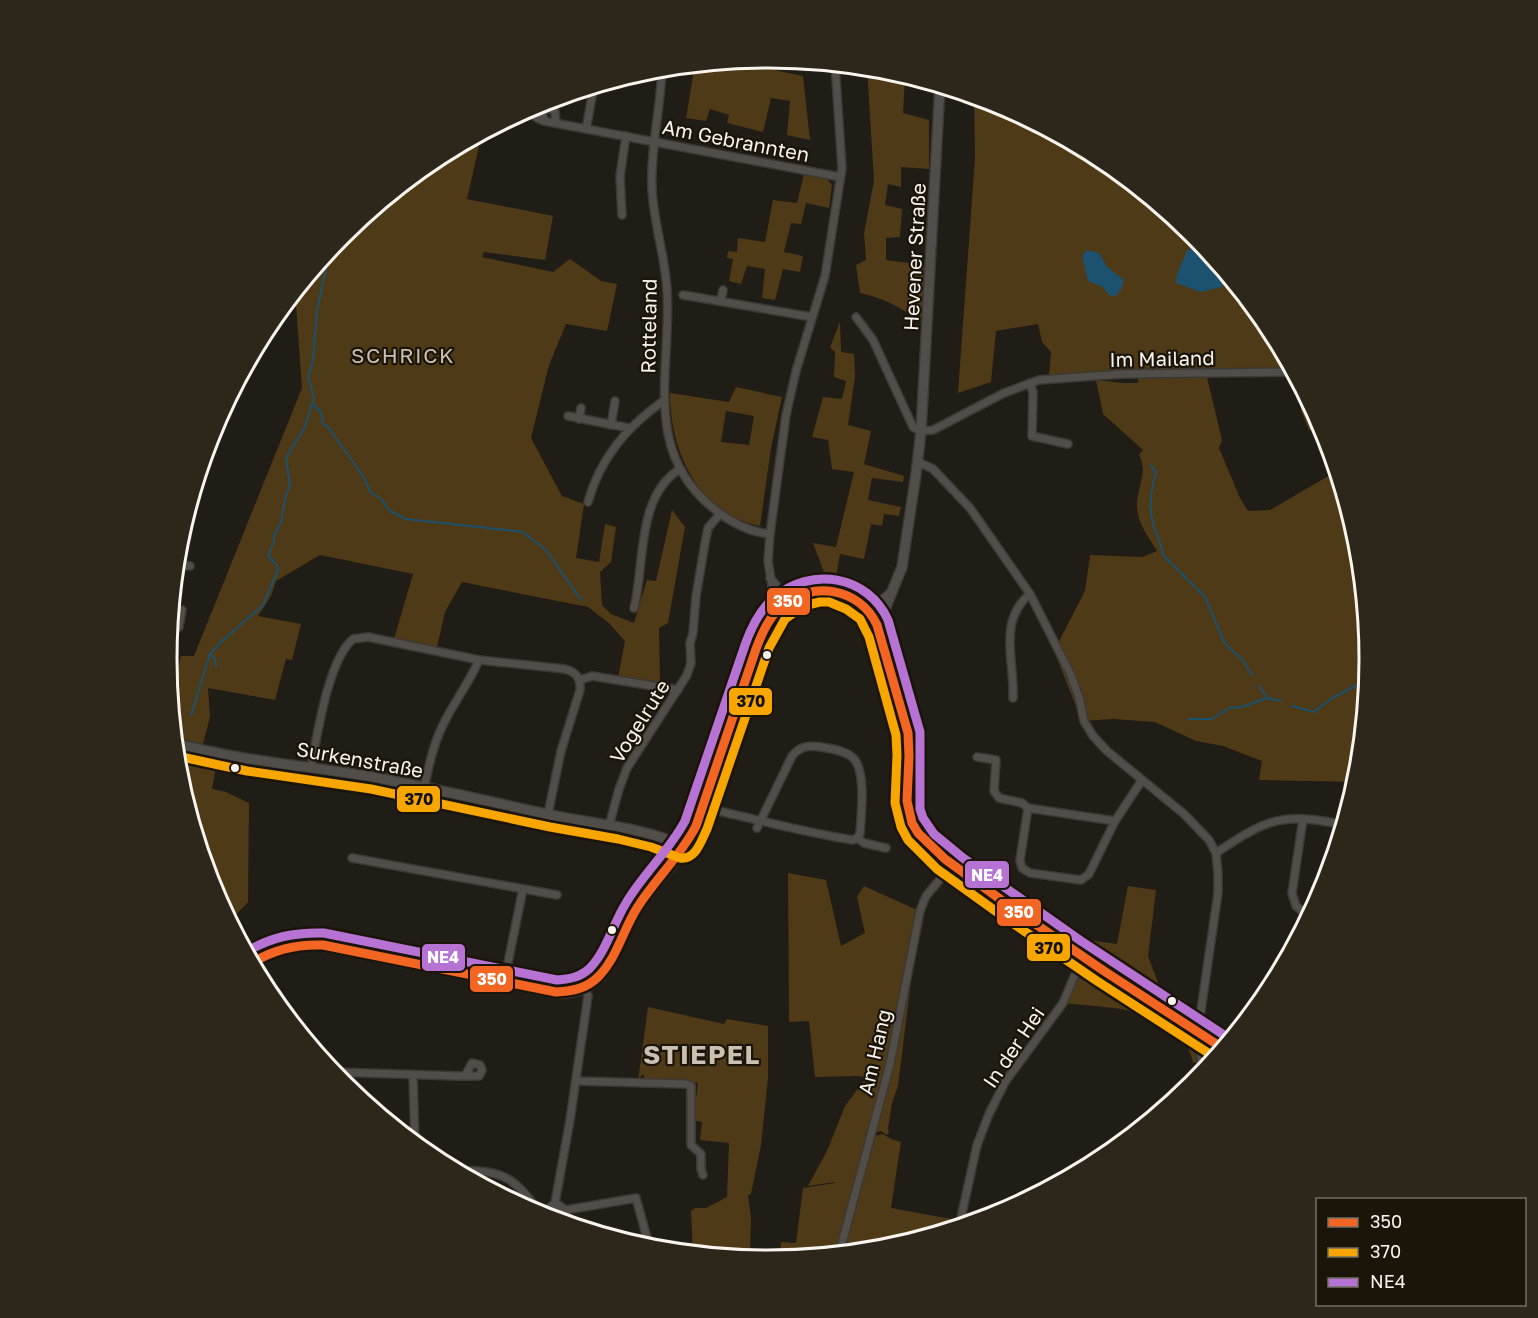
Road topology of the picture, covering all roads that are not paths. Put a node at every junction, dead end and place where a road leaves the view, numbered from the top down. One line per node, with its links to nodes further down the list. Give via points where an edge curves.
1 (836, 72): 13 (street)
2 (661, 78): 12 (street, Rotteland)
3 (940, 93): 29 (street, Hevener Straße)
4 (592, 95): 10 (street)
5 (552, 110): 9 (street, Am Gebrannten)
6 (542, 113): 8 (street, Am Gebrannten)
7 (535, 116): 8 (street, Am Gebrannten)
8 (544, 121): 9 (street, Am Gebrannten)
9 (556, 123): 10 (street, Am Gebrannten)
10 (586, 129): 11 (street, Am Gebrannten)
11 (626, 136): 12 (street, Am Gebrannten); 14 (street, via 620,176)
12 (654, 142): 13 (street, Am Gebrannten); 23 (street, Rotteland, via 652,190 667,292)
13 (840, 177): 18 (street, via 825,276)
14 (621, 215)
15 (723, 290): 17 (street)
16 (683, 295): 17 (street)
17 (722, 301): 18 (street)
18 (812, 317): 35 (street, via 786,415)
19 (856, 317): 29 (street, Hevener Straße, via 873,340 913,427)
20 (1286, 372): 21 (street, Im Mailand, via 1122,374)
21 (1030, 383): 29 (street, Im Mailand, via 933,430); 30 (street, via 1032,436)
22 (615, 400): 27 (street)
23 (663, 401): 28 (street); 32 (street, Rotteland, via 669,439)
24 (581, 408): 26 (street)
25 (568, 416): 26 (street)
26 (579, 419): 27 (street)
27 (610, 425): 28 (street)
28 (629, 428): 33 (street, via 608,456)
29 (921, 431): 31 (street, Hevener Straße)
30 (1068, 444)
31 (918, 462): 38 (street, via 933,469 970,508); 42 (street, Hevener Straße, via 902,567 885,609)
32 (680, 469): 34 (street, Rotteland, via 697,494); 40 (street, via 666,481 653,504)
33 (588, 502)
34 (720, 514): 35 (street, Rotteland, via 749,530); 46 (street, Vogelrute, via 708,528 690,643 691,663)
35 (770, 534): 39 (street, via 770,578)
36 (186, 565): 37 (street)
37 (190, 566)
38 (1030, 594): 47 (street, via 1016,608 1010,628); 51 (street, via 1074,682 1089,730)
39 (786, 605): 42 (main road, via 818,594); 53 (main road, via 747,678)
40 (634, 608)
41 (182, 610): 43 (street)
42 (870, 617): 67 (main road, via 910,744 908,813 918,834)
43 (179, 627)
44 (479, 660): 45 (street, via 565,669); 50 (street, via 368,638 353,639 341,653 330,685); 52 (street, via 432,751)
45 (580, 680): 46 (street, via 592,676); 55 (street)
46 (678, 690): 60 (street, Vogelrute, via 627,768)
47 (1013, 698)
48 (184, 745): 50 (street, Surkenstraße)
49 (977, 758): 54 (street, via 997,762 996,796)
50 (311, 768): 52 (street, Surkenstraße)
51 (1142, 780): 58 (street); 65 (street, via 1200,830)
52 (424, 788): 55 (street, Surkenstraße)
53 (701, 807): 57 (street); 63 (main road, via 696,825)
54 (1028, 808): 58 (street); 58 (street, via 1020,860 1022,868 1030,873 1085,878)
55 (548, 814): 60 (street, Surkenstraße)
56 (1303, 819): 59 (street); 65 (street, via 1263,824); 70 (street, via 1292,893 1296,906)
57 (760, 820): 61 (street); 62 (street, via 796,830); 62 (street, via 796,750 809,745 822,747 851,756 861,771 861,834)
58 (1115, 821)
59 (1336, 824)
60 (609, 826): 63 (street, Surkenstraße)
61 (757, 828)
62 (857, 838): 64 (street)
63 (682, 845): 74 (main road, via 629,915 606,968 593,982)
64 (886, 848)
65 (1216, 853): 75 (street, via 1218,893)
66 (352, 858): 68 (street, via 377,859)
67 (953, 864): 71 (main road); 90 (street, Am Hang, via 926,896 920,911 890,1064)
68 (522, 889): 69 (street); 73 (street)
69 (557, 895)
70 (1304, 912)
71 (1082, 958): 75 (main road); 88 (street, In der Hei, via 1063,1003 1005,1082 989,1114 976,1144)
72 (259, 959): 73 (main road, via 290,946 323,945)
73 (504, 982): 74 (main road, via 567,992)
74 (583, 985): 81 (street, via 588,996)
75 (1198, 1032): 76 (main road); 77 (street)
76 (1217, 1045)
77 (1201, 1063)
78 (348, 1074): 79 (street)
79 (413, 1075): 80 (street); 82 (street)
80 (465, 1076)
81 (576, 1081): 84 (street, via 692,1086 691,1145 702,1154); 86 (street)
82 (415, 1132)
83 (474, 1172): 85 (street, via 507,1178)
84 (703, 1175)
85 (528, 1199)
86 (555, 1203): 87 (street); 89 (street, via 566,1210 636,1198)
87 (550, 1208)
88 (961, 1218)
89 (647, 1237)
90 (841, 1245)

